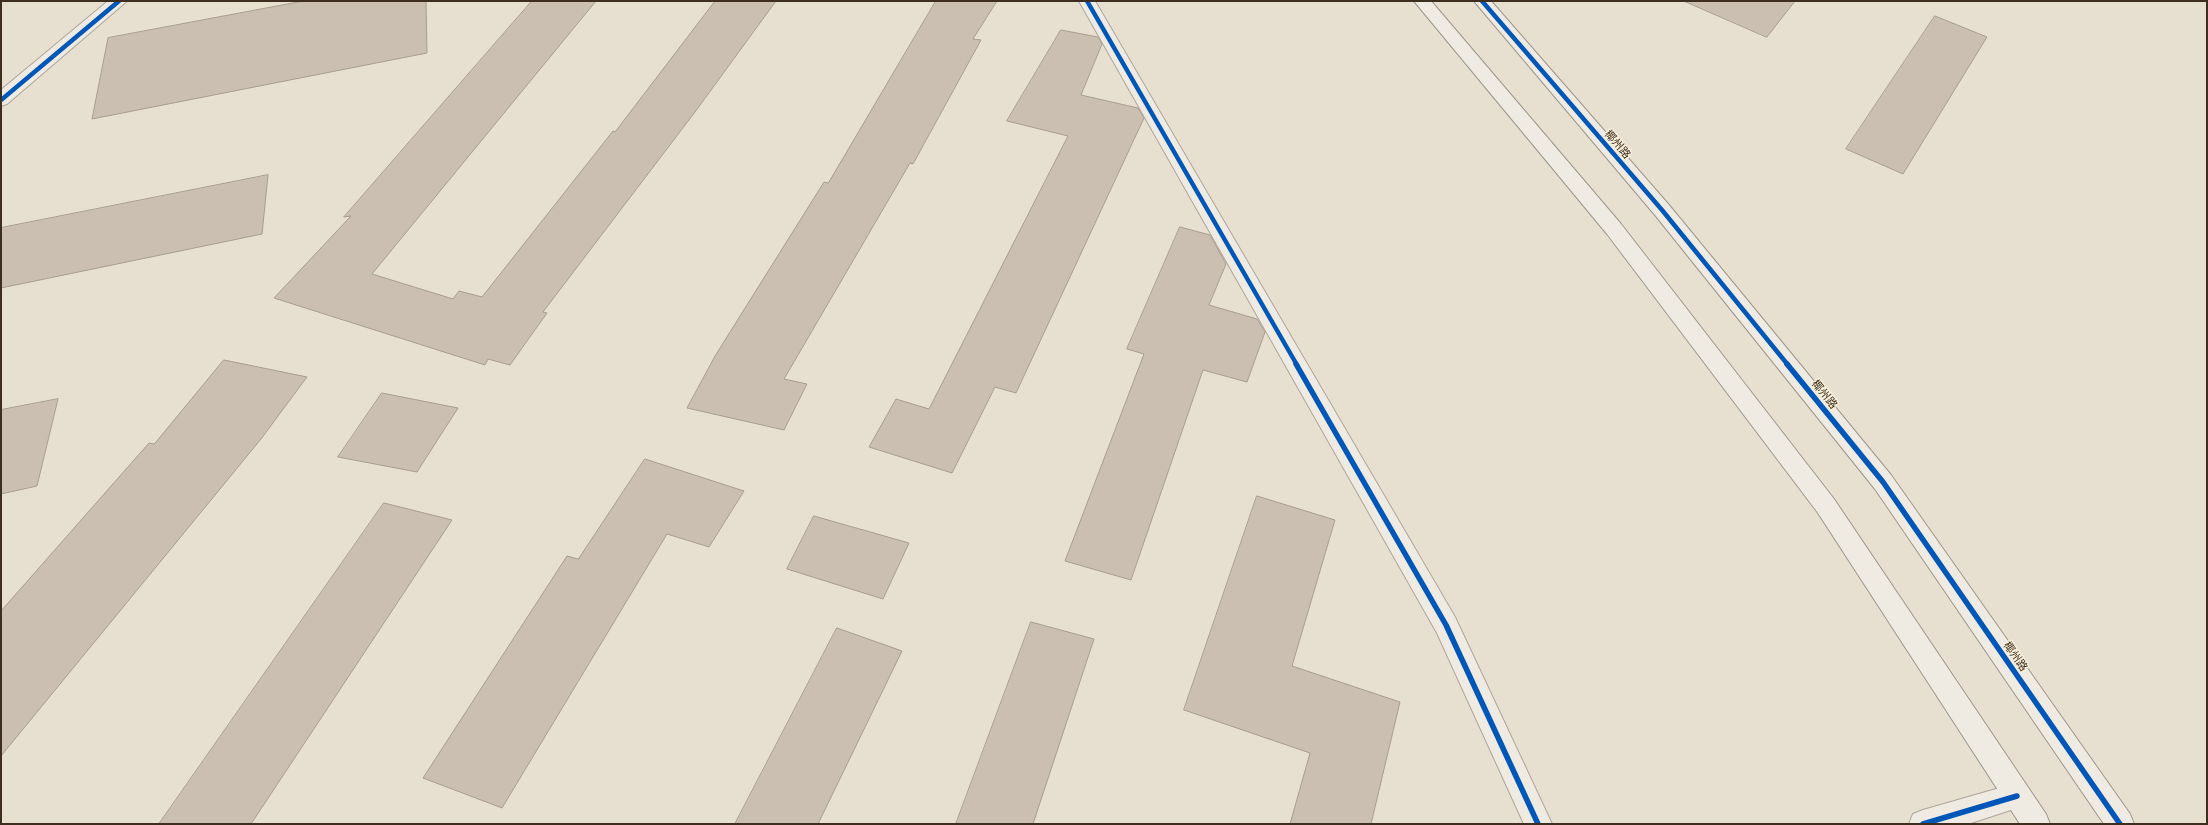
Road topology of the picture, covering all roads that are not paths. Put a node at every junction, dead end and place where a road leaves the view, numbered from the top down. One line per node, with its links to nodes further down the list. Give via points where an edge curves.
1 (119, 1): 5 (main road)
2 (1087, 1): 7 (main road, via 1446,625)
3 (1422, 1): 6 (main road, via 1614,229 1826,506)
4 (1482, 1): 10 (main road, 椰州路, via 1662,210 1883,482)
5 (1, 100)
6 (2017, 796): 8 (main road); 9 (main road)
7 (1538, 824)
8 (1923, 824)
9 (2036, 824)
10 (2120, 824)

